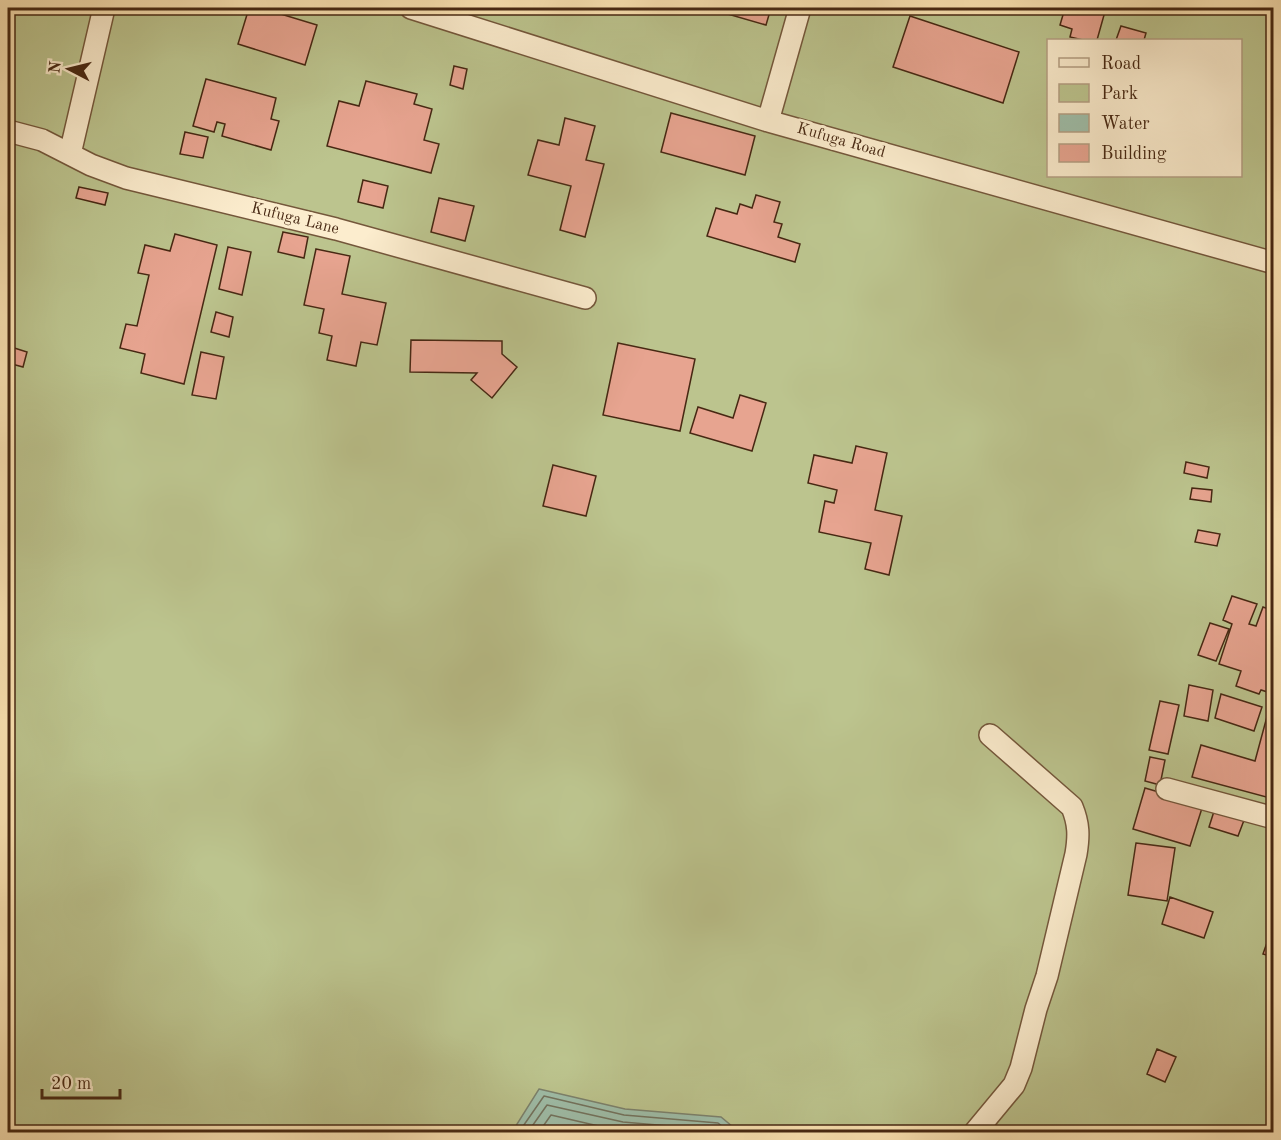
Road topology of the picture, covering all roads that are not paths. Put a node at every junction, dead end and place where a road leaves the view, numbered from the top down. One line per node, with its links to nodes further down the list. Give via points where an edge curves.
1 (104, 8): 6 (street)
2 (411, 8): 4 (street, Kufuga Road)
3 (800, 8): 4 (street)
4 (768, 121): 7 (street, Kufuga Road)
5 (8, 131): 6 (street, Kufuga Lane, via 42,140)
6 (70, 154): 8 (street, Kufuga Lane, via 126,178 336,229)
7 (1274, 263)
8 (585, 298)
9 (990, 735): 12 (street, via 1072,807 1079,835 1047,976 1021,1068 1014,1085)
10 (1167, 789): 11 (street)
11 (1274, 818)
12 (975, 1132)

